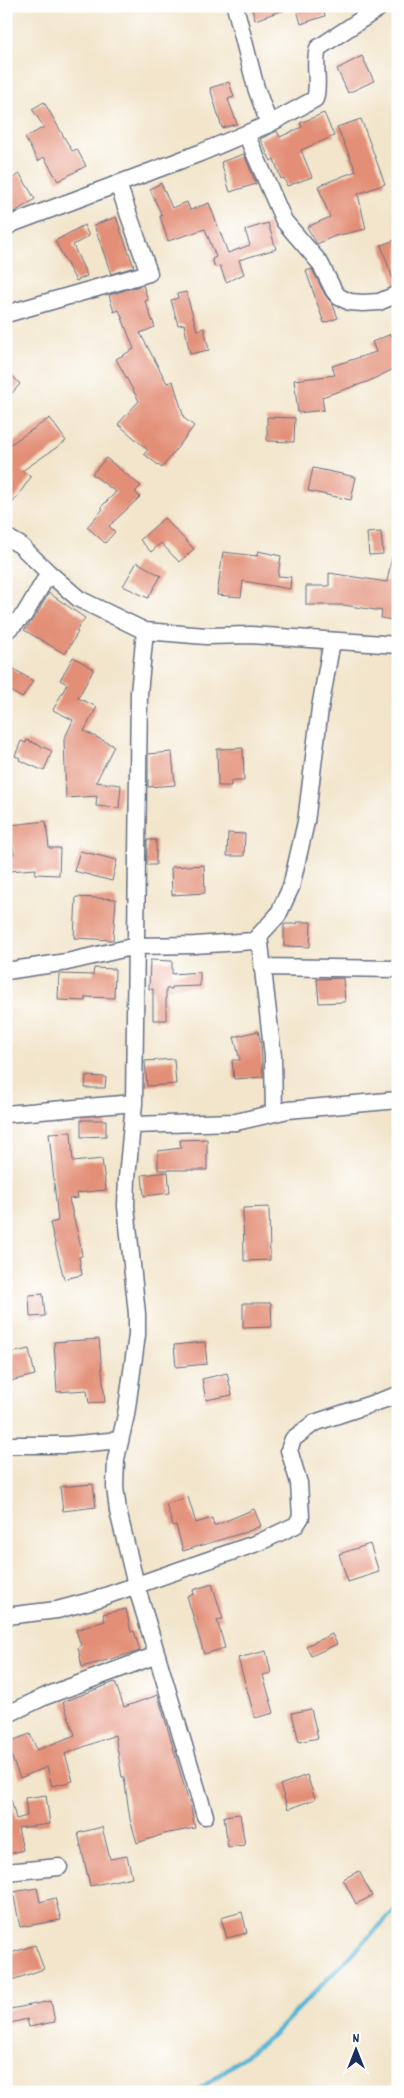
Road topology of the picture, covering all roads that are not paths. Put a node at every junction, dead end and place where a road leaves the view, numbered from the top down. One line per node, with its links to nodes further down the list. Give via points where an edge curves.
1 (234, 6): 3 (street)
2 (382, 6): 3 (street, via 318,48 315,99)
3 (269, 124): 4 (street)
4 (246, 134): 5 (street); 7 (street, via 284,221 320,263 334,291 350,302 363,303 379,302)
5 (118, 184): 6 (street); 8 (street, via 149,273)
6 (6, 228)
7 (398, 294)
8 (6, 314)
9 (6, 537): 10 (street, via 20,545)
10 (49, 573): 11 (street, via 24,615); 12 (street, via 79,599)
11 (6, 631)
12 (145, 631): 13 (street); 16 (street, via 139,693)
13 (332, 641): 14 (street); 15 (street, via 306,822 291,887 278,915)
14 (398, 645)
15 (259, 935): 16 (street, via 254,940); 17 (street)
16 (136, 946): 19 (street, via 67,962); 21 (street)
17 (262, 967): 18 (street); 22 (street, via 272,1056)
18 (398, 969)
19 (6, 971)
20 (398, 1100): 22 (street)
21 (134, 1103): 23 (street); 24 (street)
22 (274, 1113): 24 (street, via 236,1122)
23 (6, 1114)
24 (132, 1126): 26 (street, via 126,1206 137,1335)
25 (398, 1395): 28 (street, via 314,1423 293,1439 289,1450 299,1483 301,1516 296,1525 260,1542)
26 (120, 1440): 27 (street); 28 (street, via 116,1459 116,1495)
27 (6, 1446)
28 (136, 1585): 29 (street, via 57,1610); 30 (street)
29 (6, 1616)
30 (157, 1655): 31 (street, via 46,1696); 32 (street)
31 (6, 1715)
32 (205, 1816)
33 (59, 1867): 34 (street)
34 (6, 1872)

